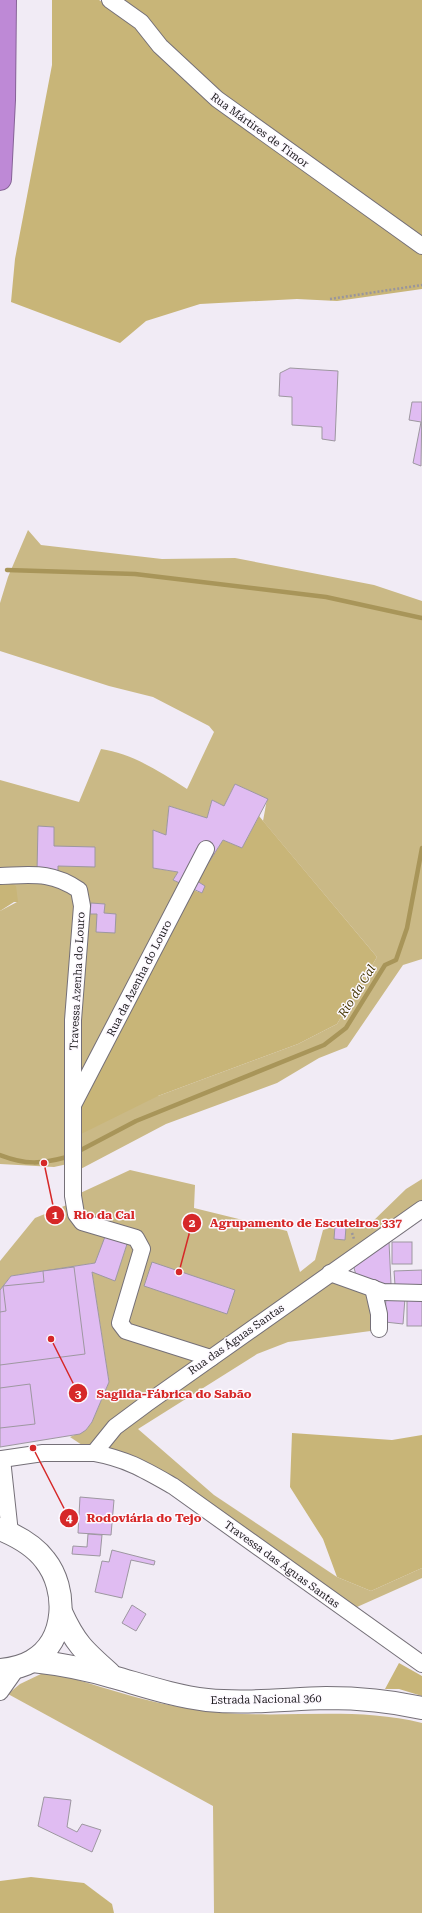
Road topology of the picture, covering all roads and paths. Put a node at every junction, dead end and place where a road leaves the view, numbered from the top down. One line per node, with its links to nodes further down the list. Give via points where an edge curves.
1 (5, 0): 3 (highway)
2 (110, 0): 4 (street, Rua Mártires de Timor, via 141,22 160,46 217,99)
3 (0, 179)
4 (422, 246)
5 (422, 285): 6 (path)
6 (330, 298)
7 (206, 849): 9 (street, Rua da Azenha do Louro)
8 (0, 876): 9 (street, Travessa Azenha do Louro, via 44,874 66,881 78,890 82,906 73,1020)
9 (72, 1106): 15 (street, Travessa Azenha do Louro, via 73,1196 76,1214 82,1222 136,1238 142,1249 120,1323 126,1331)
10 (422, 1208): 11 (street, Rua das Águas Santas)
11 (330, 1273): 12 (street); 15 (street, Rua das Águas Santas)
12 (373, 1288): 13 (street, via 383,1292); 14 (street, via 379,1314)
13 (422, 1293)
14 (379, 1329)
15 (211, 1358): 16 (street, Rua das Águas Santas, via 115,1427)
16 (94, 1453): 17 (street, via 43,1453); 20 (street, Travessa das Águas Santas, via 116,1457 138,1466 173,1486)
17 (1, 1461): 18 (street)
18 (5, 1531): 19 (main road, via 36,1550 45,1560 54,1574 58,1587)
19 (61, 1612): 21 (main road, via 54,1638 46,1649); 22 (main road, Estrada Nacional 360, via 82,1649)
20 (422, 1664)
21 (17, 1666): 22 (main road, Estrada Nacional 360, via 70,1666); 23 (street)
22 (113, 1677): 24 (main road, Estrada Nacional 360, via 165,1693 208,1700 346,1698)
23 (0, 1692)
24 (422, 1708)

